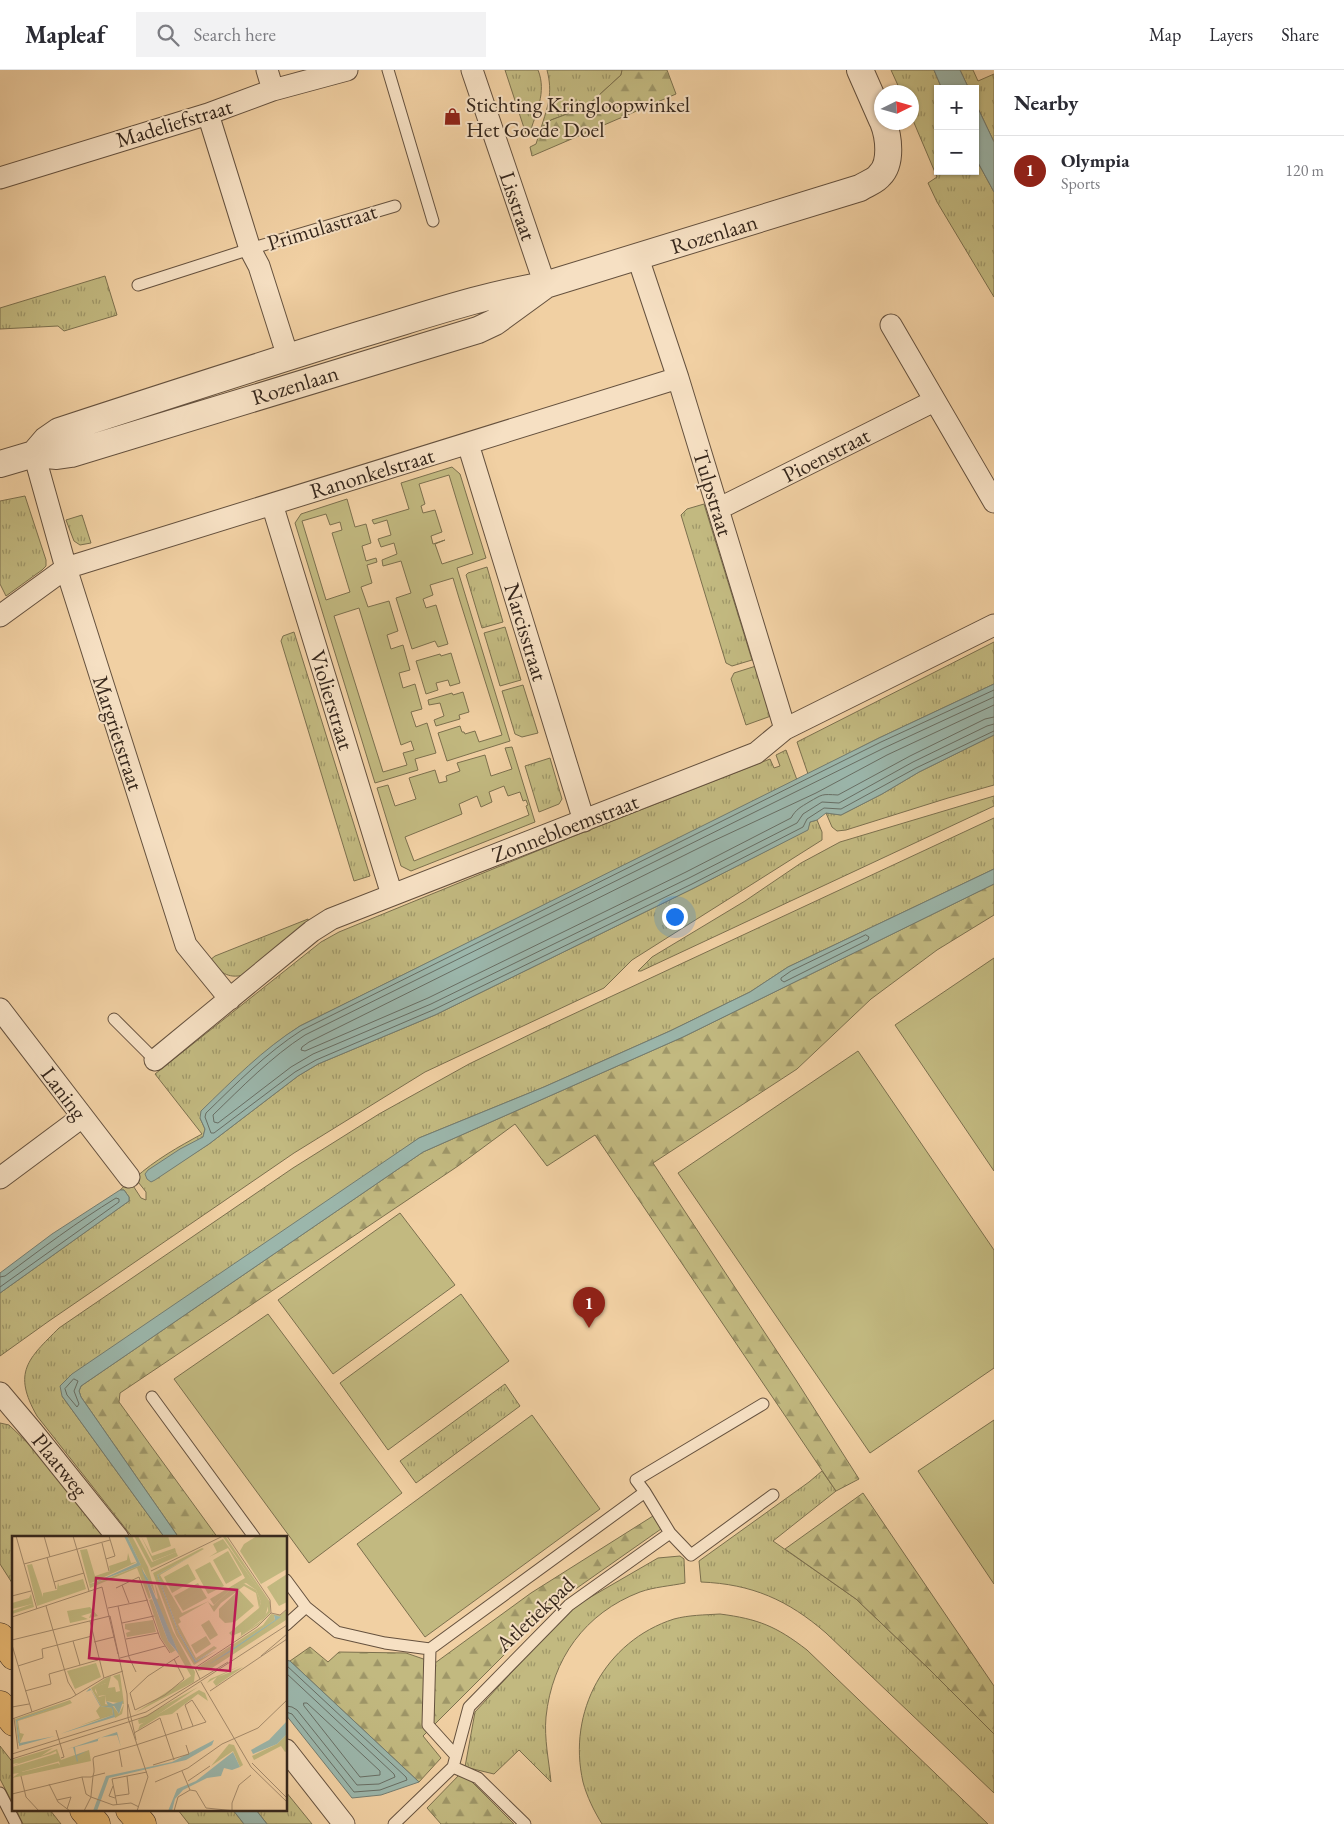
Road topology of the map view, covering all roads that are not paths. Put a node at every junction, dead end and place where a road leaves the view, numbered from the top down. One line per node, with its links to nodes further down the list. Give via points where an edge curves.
1 (267, 70): 6 (street)
2 (347, 70): 6 (street, Madeliefstraat)
3 (388, 70): 12 (lane)
4 (472, 70): 16 (street, Lisstraat)
5 (860, 70): 7 (street)
6 (273, 90): 8 (street, Madeliefstraat)
7 (874, 102)
8 (208, 114): 10 (street, Madeliefstraat); 13 (street, Primulastraat)
9 (885, 130): 14 (street, Rozenlaan, via 889,154 880,175 860,188)
10 (0, 178)
11 (395, 206): 13 (lane, Primulastraat)
12 (433, 222)
13 (250, 249): 15 (lane, Primulastraat); 18 (street, Primulastraat, via 259,266)
14 (638, 258): 16 (street, Rozenlaan); 19 (street, Tulpstraat)
15 (138, 285)
16 (545, 285): 18 (street, Rozenlaan, via 469,302); 22 (street, Rozenlaan, via 495,322 478,330 71,454)
17 (891, 325): 20 (street)
18 (288, 357): 22 (street, Rozenlaan, via 59,431)
19 (678, 378): 21 (street, Ranonkelstraat); 26 (street, Tulpstraat)
20 (934, 401): 24 (street); 26 (street, Pioenstraat)
21 (468, 444): 25 (street, Ranonkelstraat); 31 (street, Narcisstraat)
22 (34, 454): 23 (street, Rozenlaan); 27 (street, Margrietstraat)
23 (0, 464)
24 (994, 502)
25 (272, 504): 27 (street, Ranonkelstraat); 32 (street, Violierstraat)
26 (718, 509): 30 (street, Tulpstraat)
27 (66, 568): 28 (street, Ranonkelstraat); 33 (street, Margrietstraat, via 186,945)
28 (0, 616)
29 (994, 625): 30 (street, Zonnebloemstraat)
30 (786, 729): 31 (street, Zonnebloemstraat, via 756,753)
31 (584, 821): 32 (street, Zonnebloemstraat)
32 (392, 895): 33 (street, Zonnebloemstraat, via 318,927)
33 (230, 1000): 36 (street, Zonnebloemstraat)
34 (0, 1009): 37 (street, Laning)
35 (114, 1019): 36 (lane)
36 (155, 1060)
37 (82, 1117): 38 (street, Laning); 39 (street)
38 (129, 1177)
39 (0, 1178)
40 (0, 1393): 46 (street, Plaatweg)
41 (152, 1397): 47 (lane)
42 (763, 1404): 43 (lane, via 636,1480)
43 (645, 1492): 45 (lane); 52 (lane)
44 (773, 1494): 45 (lane, via 691,1554)
45 (670, 1533): 57 (lane, Atletiekpad, via 569,1605 469,1707)
46 (116, 1536)
47 (254, 1536)
48 (288, 1583): 49 (lane)
49 (306, 1607): 50 (lane); 52 (lane, via 337,1632)
50 (288, 1623)
51 (0, 1636): 53 (main road)
52 (430, 1649): 57 (lane, via 428,1725)
53 (12, 1653)
54 (0, 1705): 55 (main road)
55 (12, 1720)
56 (288, 1753): 64 (street)
57 (454, 1762): 65 (lane); 66 (lane, via 478,1778)
58 (0, 1792): 61 (lane)
59 (86, 1812): 62 (main road)
60 (132, 1812): 63 (main road)
61 (16, 1824)
62 (96, 1824)
63 (142, 1824)
64 (344, 1824)
65 (394, 1824)
66 (525, 1824)

